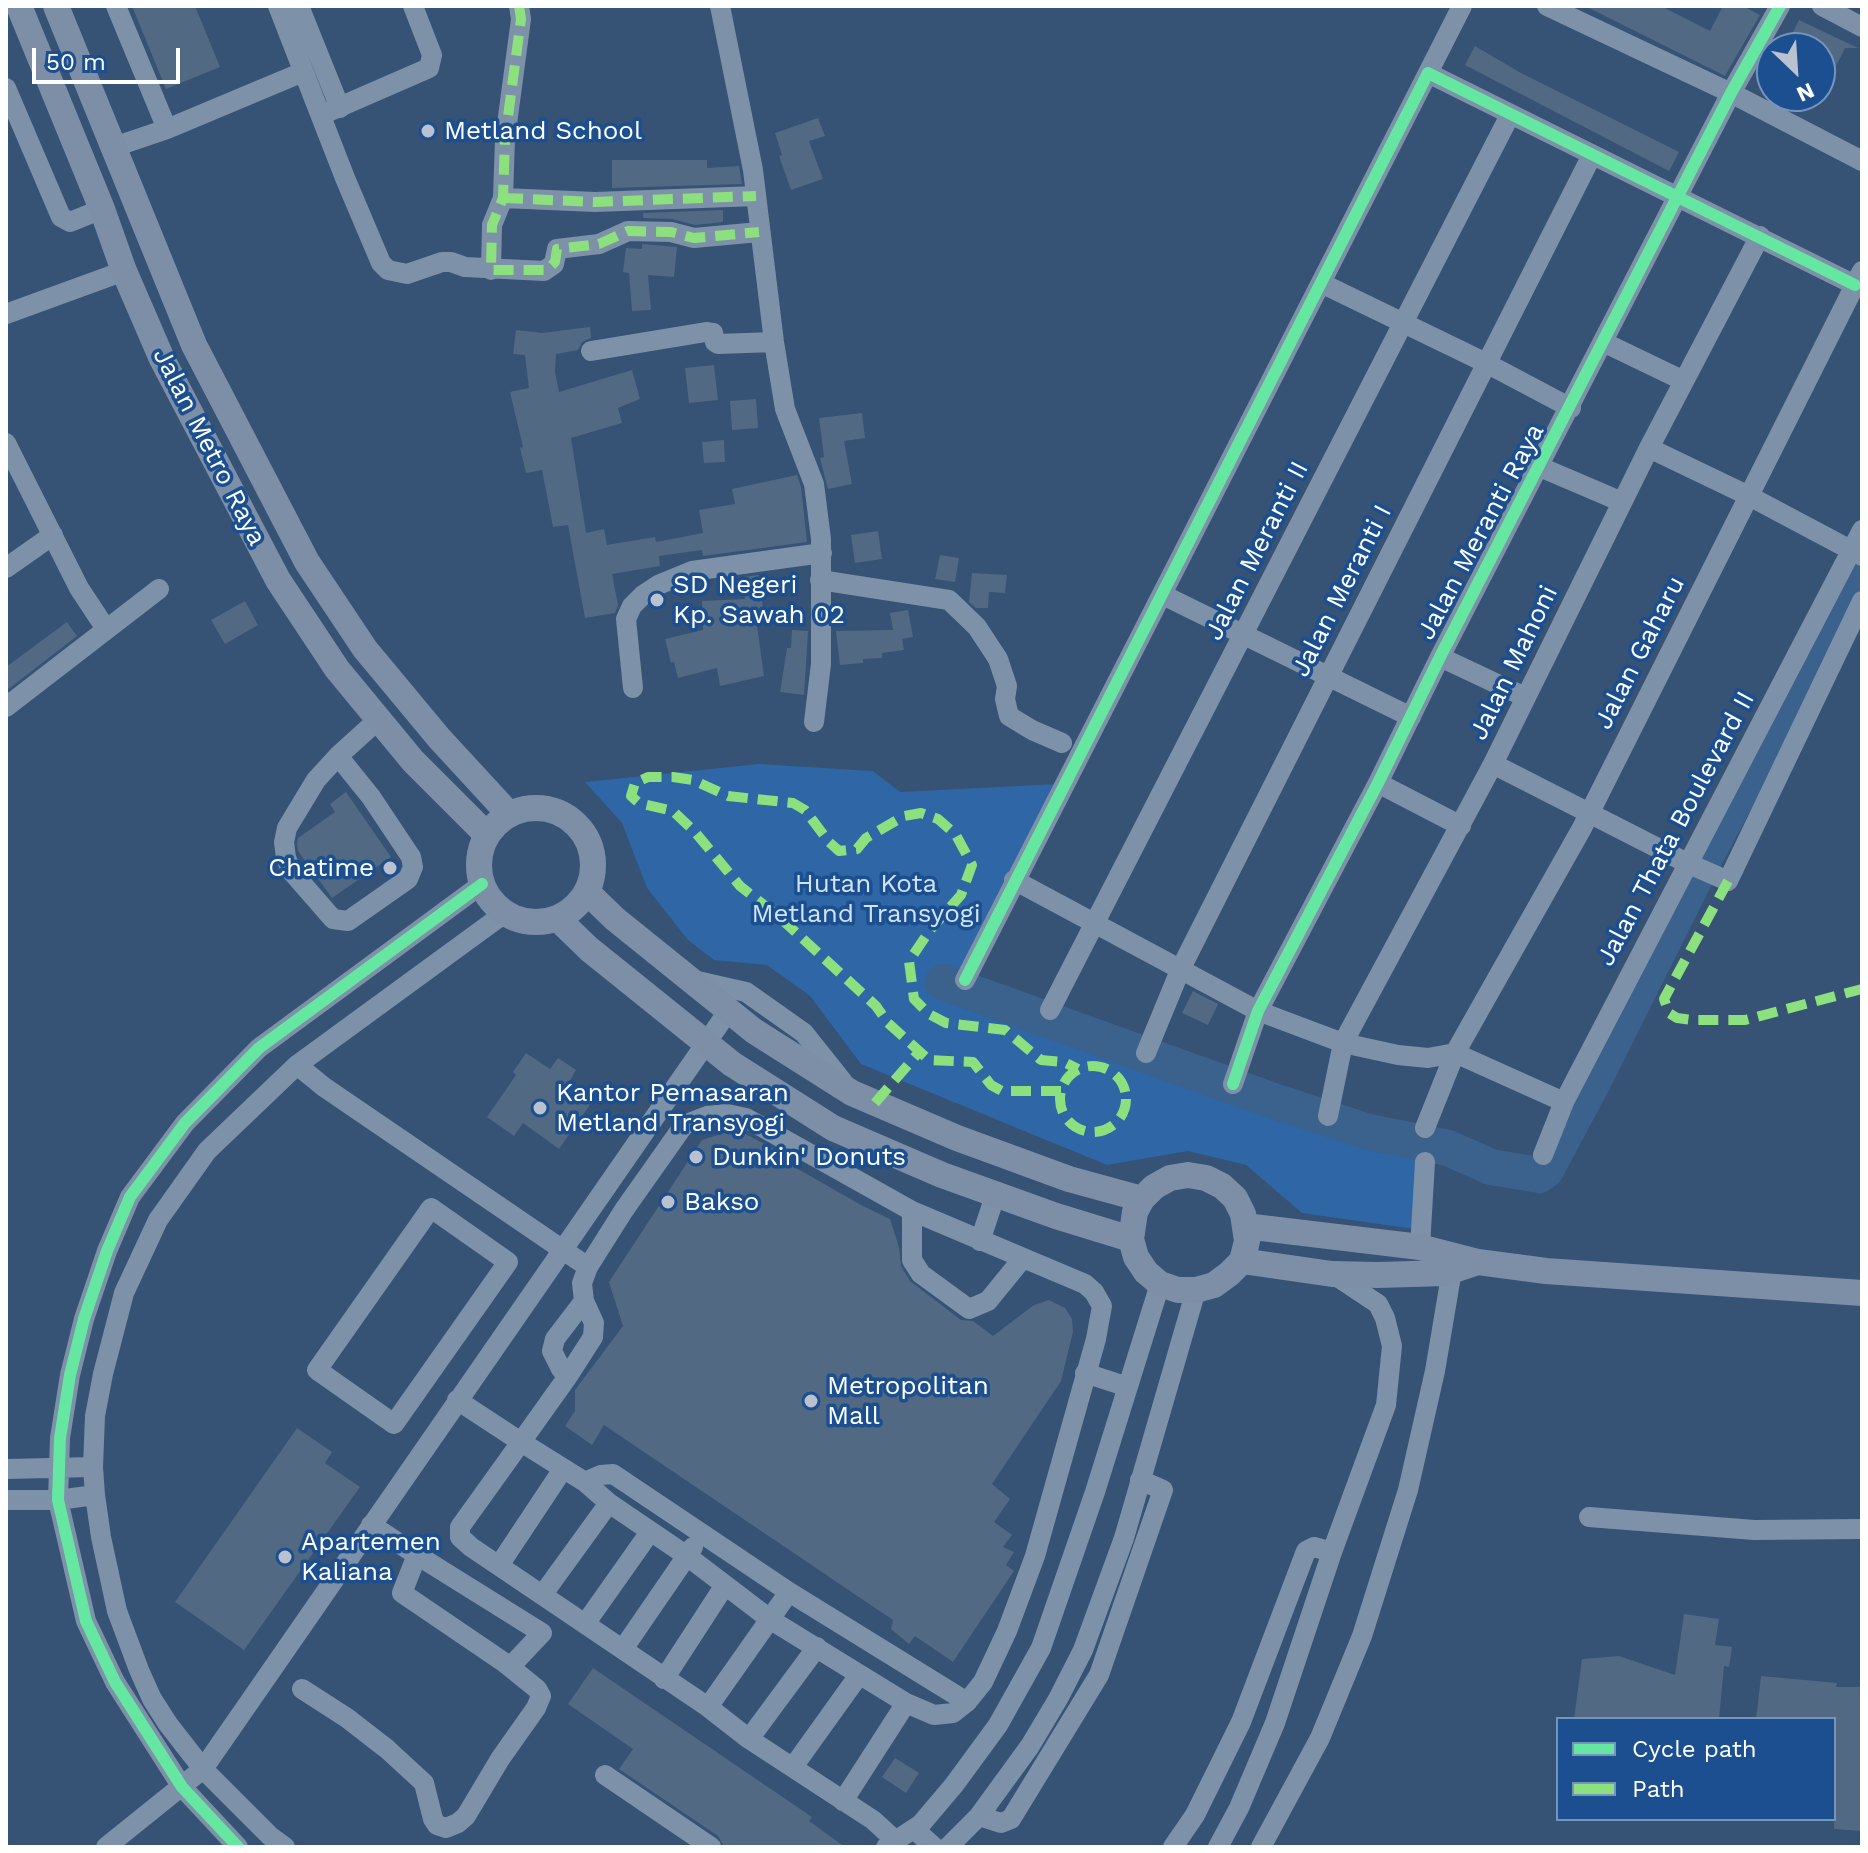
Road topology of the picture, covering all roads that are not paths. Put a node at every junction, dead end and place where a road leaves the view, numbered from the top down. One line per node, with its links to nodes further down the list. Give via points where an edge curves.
1 (19, 6): 27 (main road, Jalan Metro Raya)
2 (116, 6): 20 (street)
3 (278, 6): 14 (street)
4 (299, 6): 18 (street)
5 (413, 6): 18 (street, via 432,55 429,68)
6 (519, 6): 26 (street)
7 (720, 6): 24 (street)
8 (1462, 6): 15 (street)
9 (1547, 6): 17 (street)
10 (1780, 6): 17 (street, Jalan Meranti Raya)
11 (1822, 6): 13 (street)
12 (61, 8): 21 (main road, Jalan Metro Raya)
13 (1862, 27)
14 (303, 72): 18 (street); 20 (street)
15 (1428, 73): 19 (street); 33 (street)
16 (6, 88): 27 (street, via 61,217 70,222)
17 (1731, 93): 23 (street); 25 (street, Jalan Meranti Raya)
18 (330, 112): 30 (street, via 381,263 388,270 407,274 442,262)
19 (1510, 115): 22 (street); 35 (street, Jalan Meranti II)
20 (167, 129): 21 (street)
21 (114, 147): 71 (main road, Jalan Metro Raya, via 194,345 307,562 365,649)
22 (1592, 155): 25 (street); 39 (street, Jalan Meranti I)
23 (1862, 161)
24 (756, 196): 26 (street, via 595,202); 28 (street)
25 (1678, 197): 29 (street); 37 (street, Jalan Meranti Raya)
26 (503, 198): 30 (street, via 492,225)
27 (102, 209): 31 (main road, Jalan Metro Raya)
28 (759, 232): 30 (street, via 694,238 628,231 599,244 557,249 547,270); 36 (street)
29 (1760, 236): 32 (street); 40 (street, Jalan Mahoni)
30 (491, 270)
31 (124, 271): 34 (street); 64 (main road, Jalan Metro Raya, via 162,359 278,580 337,669)
32 (1858, 278): 45 (street, Jalan Gaharu)
33 (1321, 283): 35 (street); 54 (street)
34 (6, 314)
35 (1402, 323): 39 (street); 57 (street, Jalan Meranti II)
36 (774, 342): 38 (street, via 718,344 713,333 706,332); 49 (street, via 785,409 814,484)
37 (1603, 342): 40 (street); 41 (street, Jalan Meranti Raya)
38 (591, 351)
39 (1486, 363): 41 (street); 59 (street, Jalan Meranti I)
40 (1684, 381): 43 (street, Jalan Mahoni)
41 (1571, 408): 44 (street, Jalan Meranti Raya)
42 (6, 443): 48 (street)
43 (1649, 448): 45 (street); 46 (street, Jalan Mahoni)
44 (1540, 467): 46 (street); 58 (street, Jalan Meranti Raya)
45 (1749, 496): 50 (street); 70 (street, Jalan Gaharu)
46 (1622, 502): 61 (street, Jalan Mahoni)
47 (1862, 530): 50 (street, Jalan Thata Boulevard II)
48 (53, 535): 51 (street); 56 (street)
49 (822, 553): 52 (street); 60 (street, via 692,571 643,595 626,619)
50 (1858, 554): 74 (street, Jalan Thata Boulevard II)
51 (6, 568)
52 (820, 580): 65 (street, via 821,664); 66 (street, via 949,600 977,627 998,659 1009,716)
53 (159, 589): 56 (street)
54 (1163, 595): 57 (street); 75 (street)
55 (1862, 601): 74 (street, Jalan Thata Boulevard II)
56 (106, 629): 62 (street)
57 (1244, 633): 59 (street); 80 (street, Jalan Meranti II)
58 (1440, 657): 61 (street); 63 (street, Jalan Meranti Raya)
59 (1329, 674): 63 (street); 81 (street, Jalan Meranti I)
60 (633, 688)
61 (1525, 697): 68 (street, Jalan Mahoni)
62 (6, 707)
63 (1411, 717): 69 (street, Jalan Meranti Raya)
64 (380, 718): 67 (street); 73 (main road, Jalan Metro Raya, via 413,761)
65 (814, 722)
66 (1062, 743)
67 (338, 756): 67 (street, via 395,833 413,867 408,879 348,921 333,919 292,872 284,842 316,780)
68 (1493, 764): 70 (street); 72 (street, Jalan Mahoni)
69 (1378, 783): 72 (street); 86 (street, Jalan Meranti Raya)
70 (1589, 811): 74 (street); 90 (street, Jalan Gaharu)
71 (509, 814): 73 (main road); 77 (main road, via 550,809 582,829 594,860)
72 (1461, 826): 88 (street, Jalan Mahoni)
73 (487, 835): 76 (main road, via 479,859)
74 (1706, 872): 94 (street, Jalan Thata Boulevard II)
75 (1014, 880): 80 (street); 83 (street)
76 (482, 884): 78 (main road); 128 (street, via 259,1048 185,1123 130,1197 84,1319)
77 (587, 892): 79 (main road); 82 (main road)
78 (505, 913): 79 (main road, via 539,922); 91 (street)
79 (557, 918): 87 (main road)
80 (1096, 923): 81 (street); 85 (street, Jalan Meranti II)
81 (1181, 968): 86 (street); 89 (street, Jalan Meranti I)
82 (689, 979): 84 (main road); 93 (street, via 746,992 804,1033)
83 (965, 980)
84 (729, 1010): 87 (street); 93 (main road)
85 (1050, 1010)
86 (1258, 1011): 88 (street); 92 (street, Jalan Meranti Raya)
87 (705, 1042): 99 (main road, via 833,1128); 100 (street)
88 (1343, 1043): 90 (street, via 1428,1058); 95 (street, Jalan Mahoni)
89 (1146, 1053)
90 (1455, 1053): 94 (street); 96 (street, Jalan Gaharu)
91 (297, 1065): 108 (street); 127 (street, via 207,1151 158,1220 124,1293 95,1416)
92 (1233, 1084)
93 (852, 1093): 101 (main road, via 1069,1179)
94 (1564, 1102): 97 (street, Jalan Thata Boulevard II)
95 (1328, 1116)
96 (1425, 1128)
97 (1543, 1155)
98 (1425, 1162): 107 (street)
99 (996, 1193): 105 (main road); 106 (street)
100 (600, 1195): 102 (street); 108 (street)
101 (1142, 1199): 104 (main road, via 1170,1178 1206,1178 1235,1198); 105 (main road)
102 (624, 1210): 103 (street, via 684,1125 727,1114 746,1118); 113 (street)
103 (912, 1211): 106 (street); 109 (street, via 916,1267 969,1309 988,1301)
104 (1245, 1226): 107 (main road); 110 (main road)
105 (1131, 1239): 117 (main road, via 1136,1257)
106 (980, 1241): 109 (street)
107 (1420, 1247): 112 (main road)
108 (562, 1250): 113 (street); 116 (street)
109 (1023, 1258): 123 (street, via 1085,1284 1099,1298 1096,1339)
110 (1242, 1261): 114 (main road); 118 (main road, via 1214,1285)
111 (508, 1262): 115 (street); 115 (street, via 431,1208 317,1370 394,1424); 116 (street)
112 (1461, 1262): 114 (main road); 119 (main road); 179 (street, via 1408,1490 1362,1636 1320,1738)
113 (588, 1267): 120 (street, via 582,1283)
114 (1332, 1274): 142 (street, via 1378,1304 1392,1346 1386,1405)
115 (494, 1281): 121 (street)
116 (538, 1283): 121 (street)
117 (1160, 1284): 118 (main road); 124 (street)
118 (1196, 1290): 131 (street)
119 (1862, 1293)
120 (584, 1301): 122 (street, via 555,1339 552,1351); 126 (street, via 594,1323 593,1337)
121 (525, 1303): 125 (street)
122 (561, 1369)
123 (1085, 1373): 124 (street); 159 (street, via 1035,1556 1007,1631 983,1682)
124 (1128, 1387): 169 (street, via 1041,1648 998,1725)
125 (457, 1400): 126 (street); 138 (street)
126 (521, 1442): 130 (street); 145 (street, via 460,1527 460,1537)
127 (93, 1467): 128 (street); 133 (street)
128 (57, 1468): 129 (street); 135 (street)
129 (6, 1469)
130 (563, 1469): 132 (street); 145 (street)
131 (1140, 1480): 168 (street, via 1083,1650 1030,1746); 168 (street, via 1163,1490 1099,1675 1011,1819 1001,1823)
132 (585, 1482): 136 (street); 141 (street, via 613,1474)
133 (95, 1495): 135 (street); 164 (street, via 117,1611 139,1670 168,1724)
134 (6, 1500): 135 (street)
135 (58, 1500): 166 (street, via 86,1621 115,1682)
136 (609, 1503): 140 (street); 148 (street)
137 (1589, 1517): 139 (street, via 1754,1530)
138 (371, 1525): 143 (street); 164 (street)
139 (1862, 1529)
140 (650, 1532): 144 (street); 151 (street)
141 (703, 1534): 144 (street); 147 (street)
142 (1332, 1552): 177 (street, via 1314,1547 1306,1551 1241,1722 1195,1815); 178 (street, via 1275,1723)
143 (417, 1555): 152 (street); 155 (street, via 402,1593)
144 (687, 1556): 146 (street); 154 (street)
145 (500, 1564): 148 (street)
146 (725, 1585): 150 (street); 157 (street)
147 (789, 1592): 150 (street); 159 (street)
148 (543, 1594): 149 (street)
149 (561, 1607): 151 (street); 152 (street)
150 (771, 1620): 153 (street); 161 (street)
151 (585, 1624): 154 (street)
152 (542, 1633): 155 (street)
153 (817, 1647): 156 (street); 162 (street)
154 (623, 1649): 157 (street)
155 (510, 1667): 158 (street, via 541,1696 466,1816 446,1828 433,1819 424,1783 367,1733)
156 (859, 1675): 160 (street); 163 (street)
157 (664, 1679): 161 (street)
158 (302, 1689)
159 (967, 1702): 160 (street, via 943,1716)
160 (906, 1703): 167 (street)
161 (708, 1707): 162 (street)
162 (749, 1739): 163 (street)
163 (793, 1767): 167 (street)
164 (203, 1769): 166 (street); 173 (street)
165 (605, 1775): 174 (street)
166 (182, 1787): 171 (street); 172 (street)
167 (843, 1801): 170 (street, via 873,1820)
168 (979, 1816): 176 (street)
169 (914, 1829): 170 (street); 175 (street)
170 (892, 1844)
171 (106, 1847)
172 (238, 1847)
173 (285, 1847)
174 (711, 1847)
175 (934, 1847)
176 (948, 1847)
177 (1173, 1847)
178 (1218, 1847)
179 (1261, 1847)

